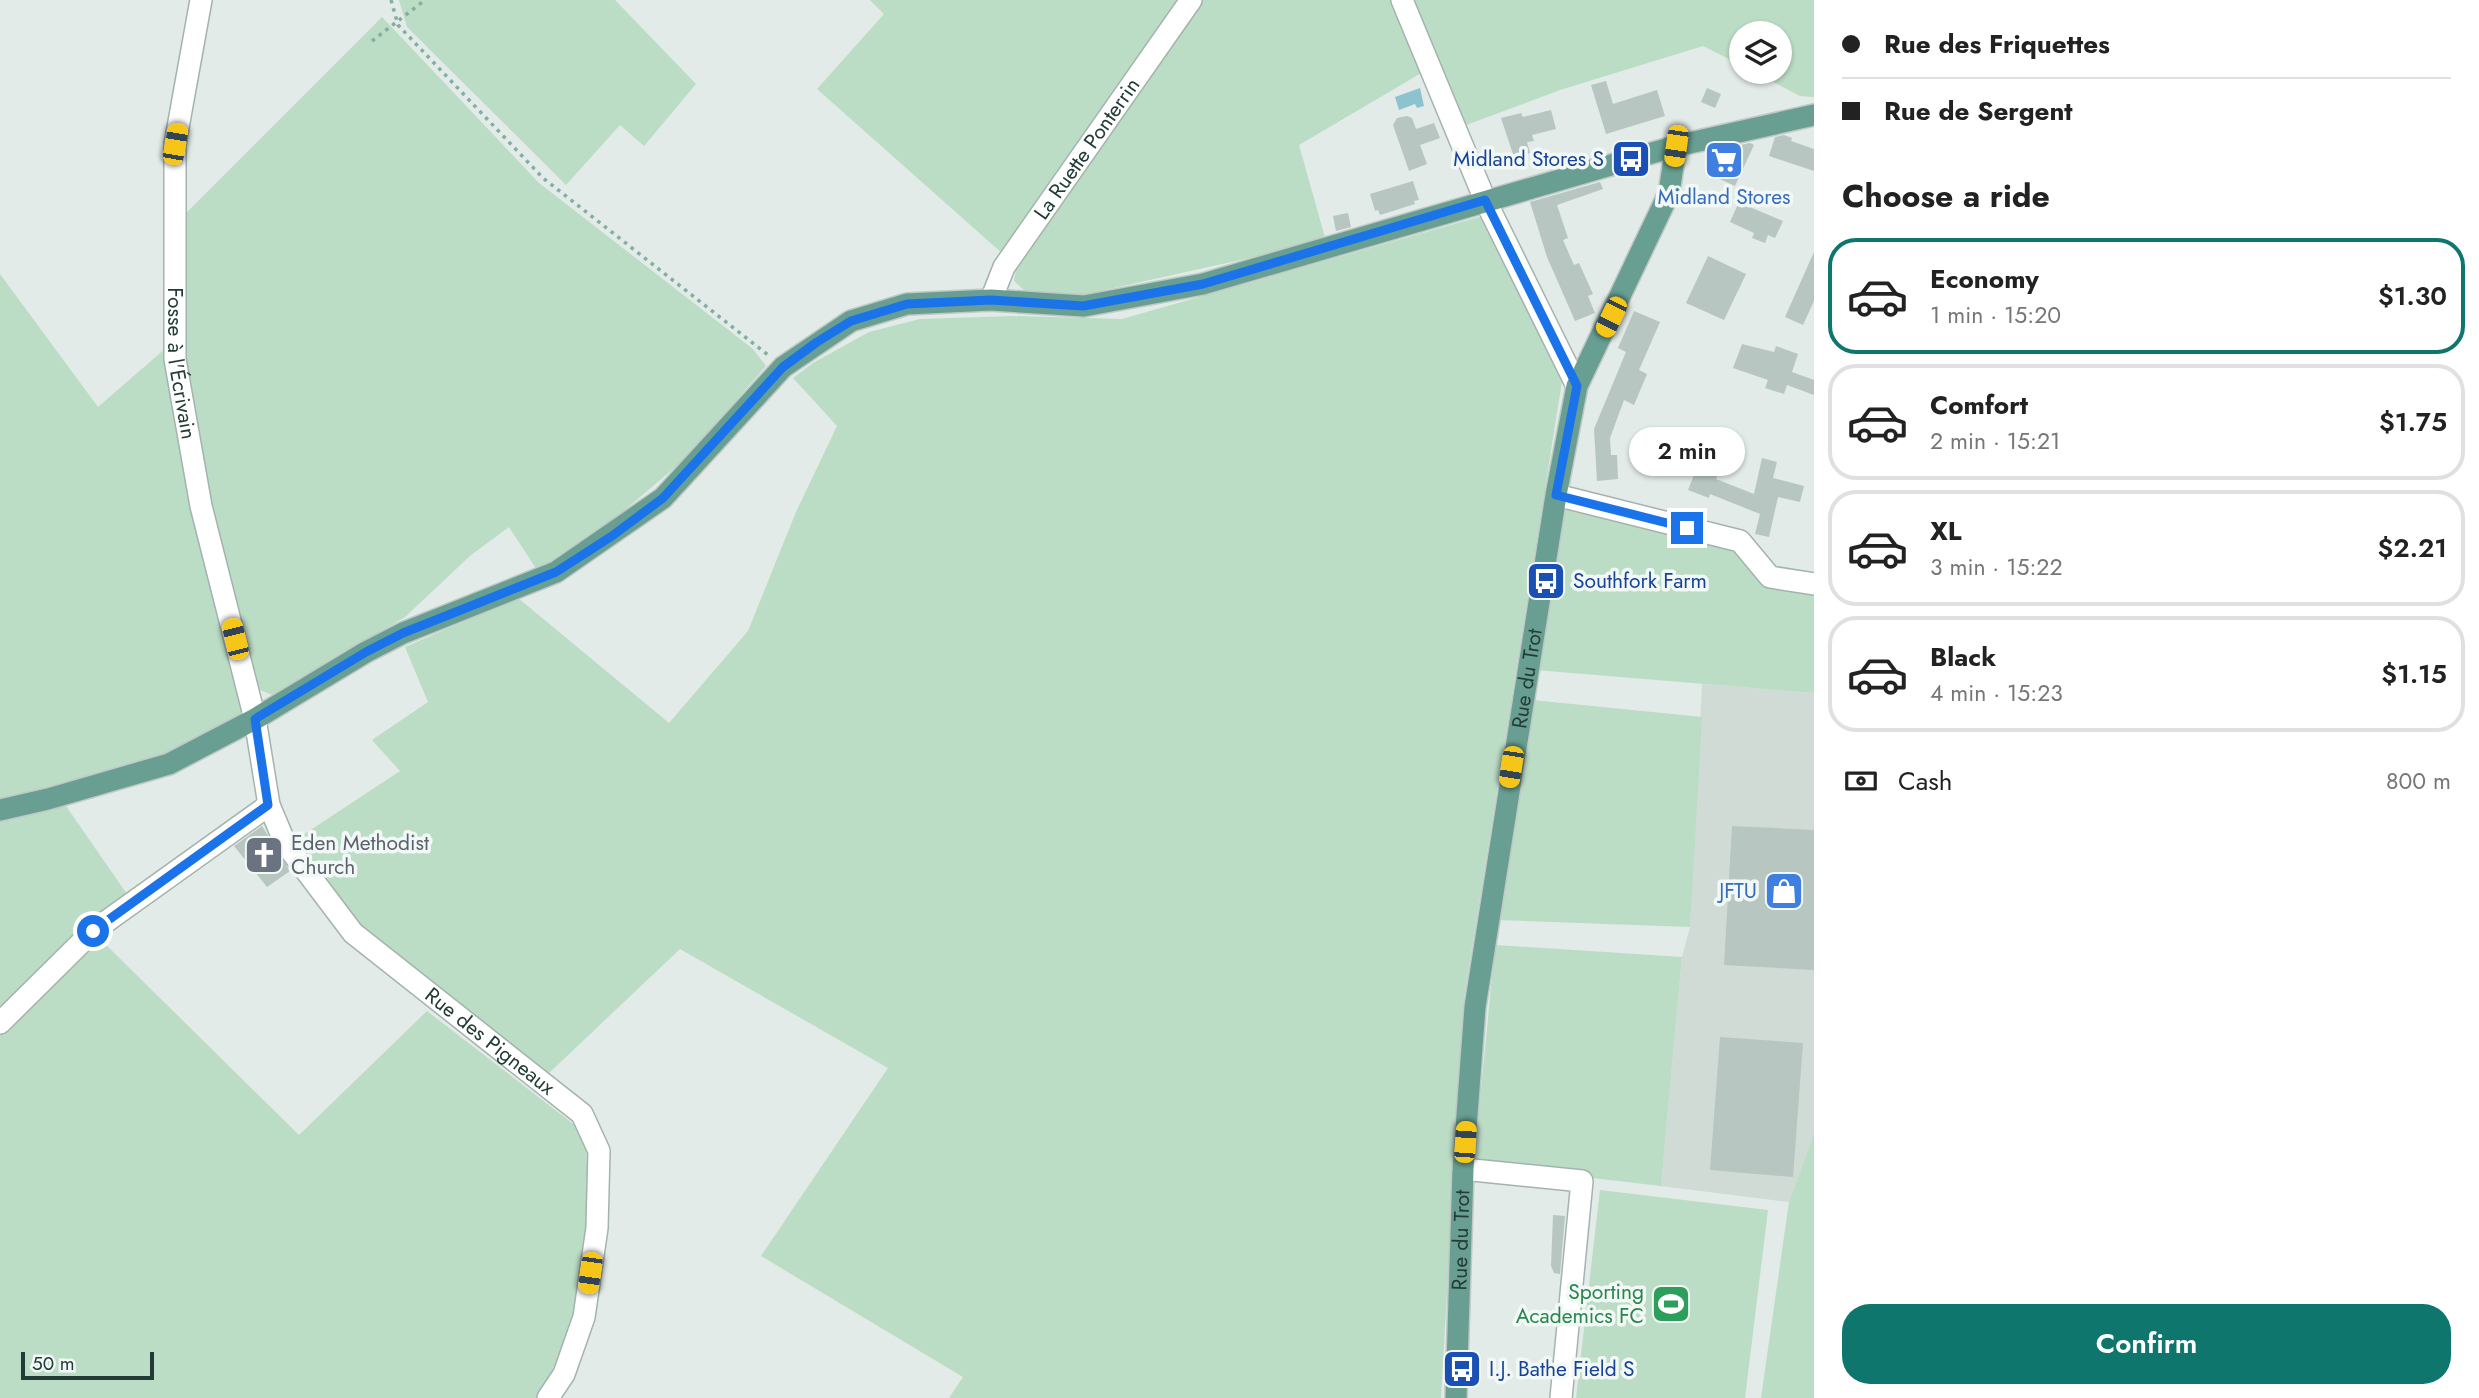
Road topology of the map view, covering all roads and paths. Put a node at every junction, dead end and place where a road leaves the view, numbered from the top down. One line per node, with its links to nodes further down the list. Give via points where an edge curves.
1 (201, 0): 16 (street, Fosse à l'Écrivain, via 175,144 175,359 201,506)
2 (391, 0): 6 (path)
3 (425, 0): 6 (path)
4 (1191, 0): 11 (street, La Ruette Ponterrin, via 1004,267)
5 (1402, 0): 10 (street)
6 (397, 19): 7 (path); 12 (path, via 398,26 543,178)
7 (372, 41)
8 (1814, 115): 9 (main road)
9 (1676, 146): 10 (main road); 13 (main road, Rue du Trot, via 1669,193)
10 (1485, 200): 11 (main road, via 1203,284 1083,306); 13 (street)
11 (991, 300): 12 (main road, via 907,304 851,321)
12 (783, 367): 16 (main road, via 663,498 612,536 556,572 403,633)
13 (1577, 386): 14 (main road, Rue du Trot)
14 (1556, 495): 15 (street, via 1740,541 1770,577); 20 (main road, Rue du Trot, via 1485,930)
15 (1814, 584)
16 (255, 719): 17 (street, Rue des Pigneaux); 18 (main road, via 169,764)
17 (268, 805): 19 (street, via 93,931); 21 (street, Rue des Pigneaux, via 285,843 353,933 582,1114 599,1151 597,1228 584,1317 564,1374)
18 (0, 810)
19 (0, 1023)
20 (1463, 1169): 22 (main road, Rue du Trot); 23 (street, via 1582,1181)
21 (548, 1398)
22 (1456, 1398)
23 (1561, 1398)

